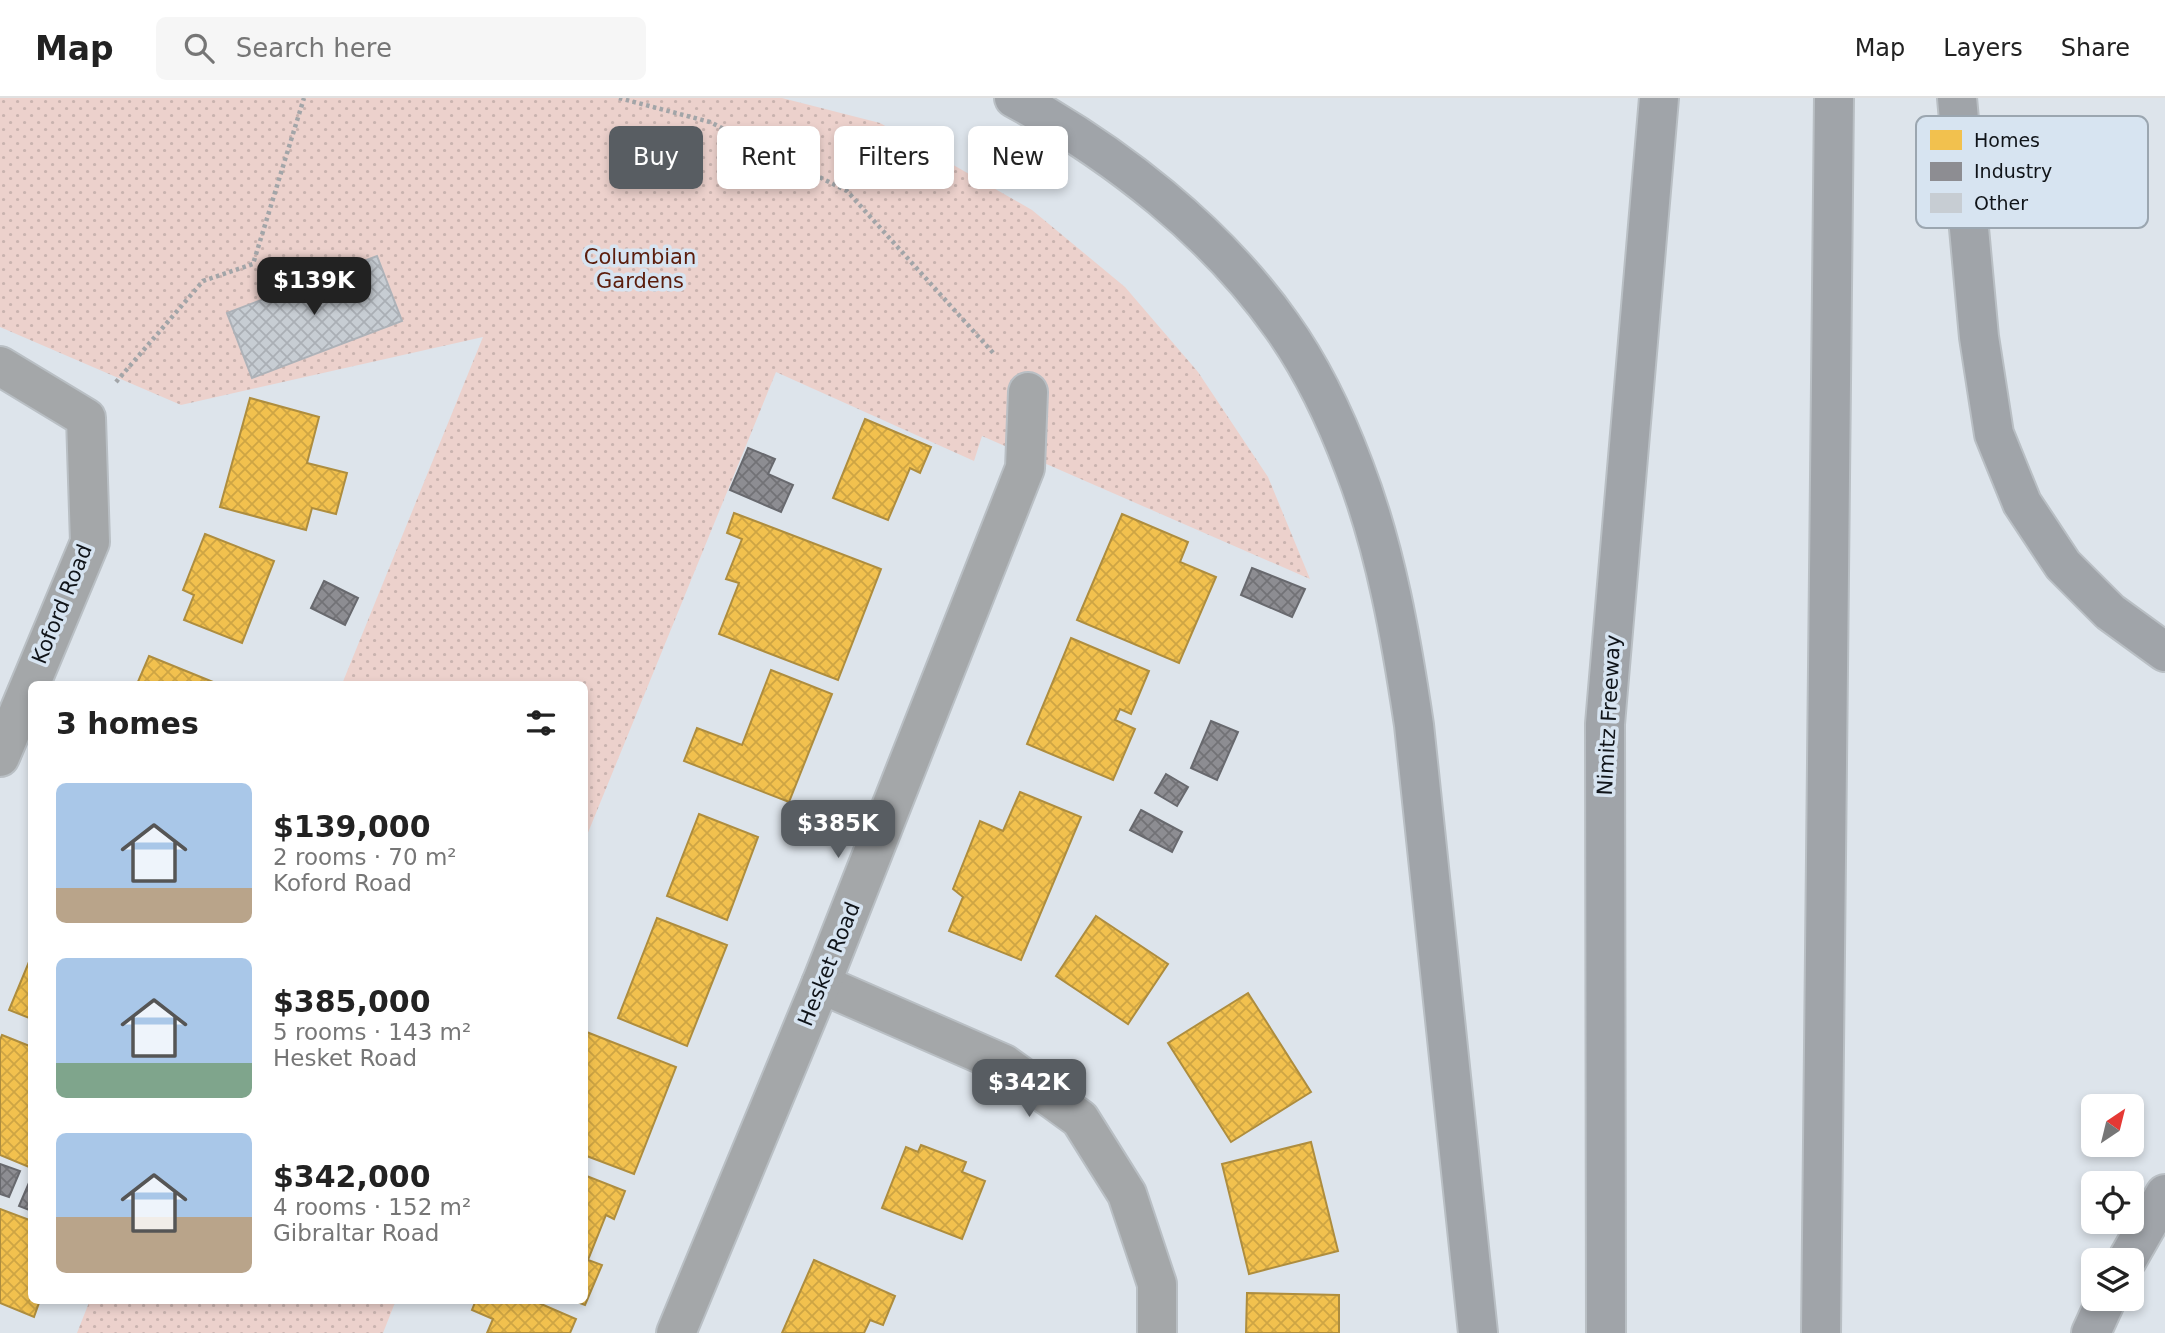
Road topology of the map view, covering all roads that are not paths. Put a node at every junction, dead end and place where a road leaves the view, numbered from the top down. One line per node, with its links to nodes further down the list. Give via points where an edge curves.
1 (1014, 98): 19 (highway, via 1100,150 1231,263 1282,327 1322,394 1354,468 1379,547 1414,725)
2 (1659, 98): 20 (highway, Nimitz Freeway, via 1605,724)
3 (1834, 98): 21 (highway)
4 (1957, 98): 5 (highway)
5 (1959, 116)
6 (1969, 228): 9 (highway, via 1994,434 2022,503 2063,565 2110,612)
7 (0, 366): 10 (street, Koford Road, via 86,418 90,542)
8 (1028, 392): 13 (street, Hesket Road, via 1026,468)
9 (2165, 652)
10 (32, 681)
11 (28, 690): 12 (street, Koford Road)
12 (0, 757)
13 (821, 984): 17 (street, Hesket Road); 18 (street, via 1004,1065 1080,1119 1127,1194 1157,1284)
14 (2165, 1194): 15 (highway)
15 (2134, 1248)
16 (2102, 1311): 22 (highway)
17 (676, 1333)
18 (1157, 1333)
19 (1478, 1333)
20 (1606, 1333)
21 (1821, 1333)
22 (2091, 1333)

